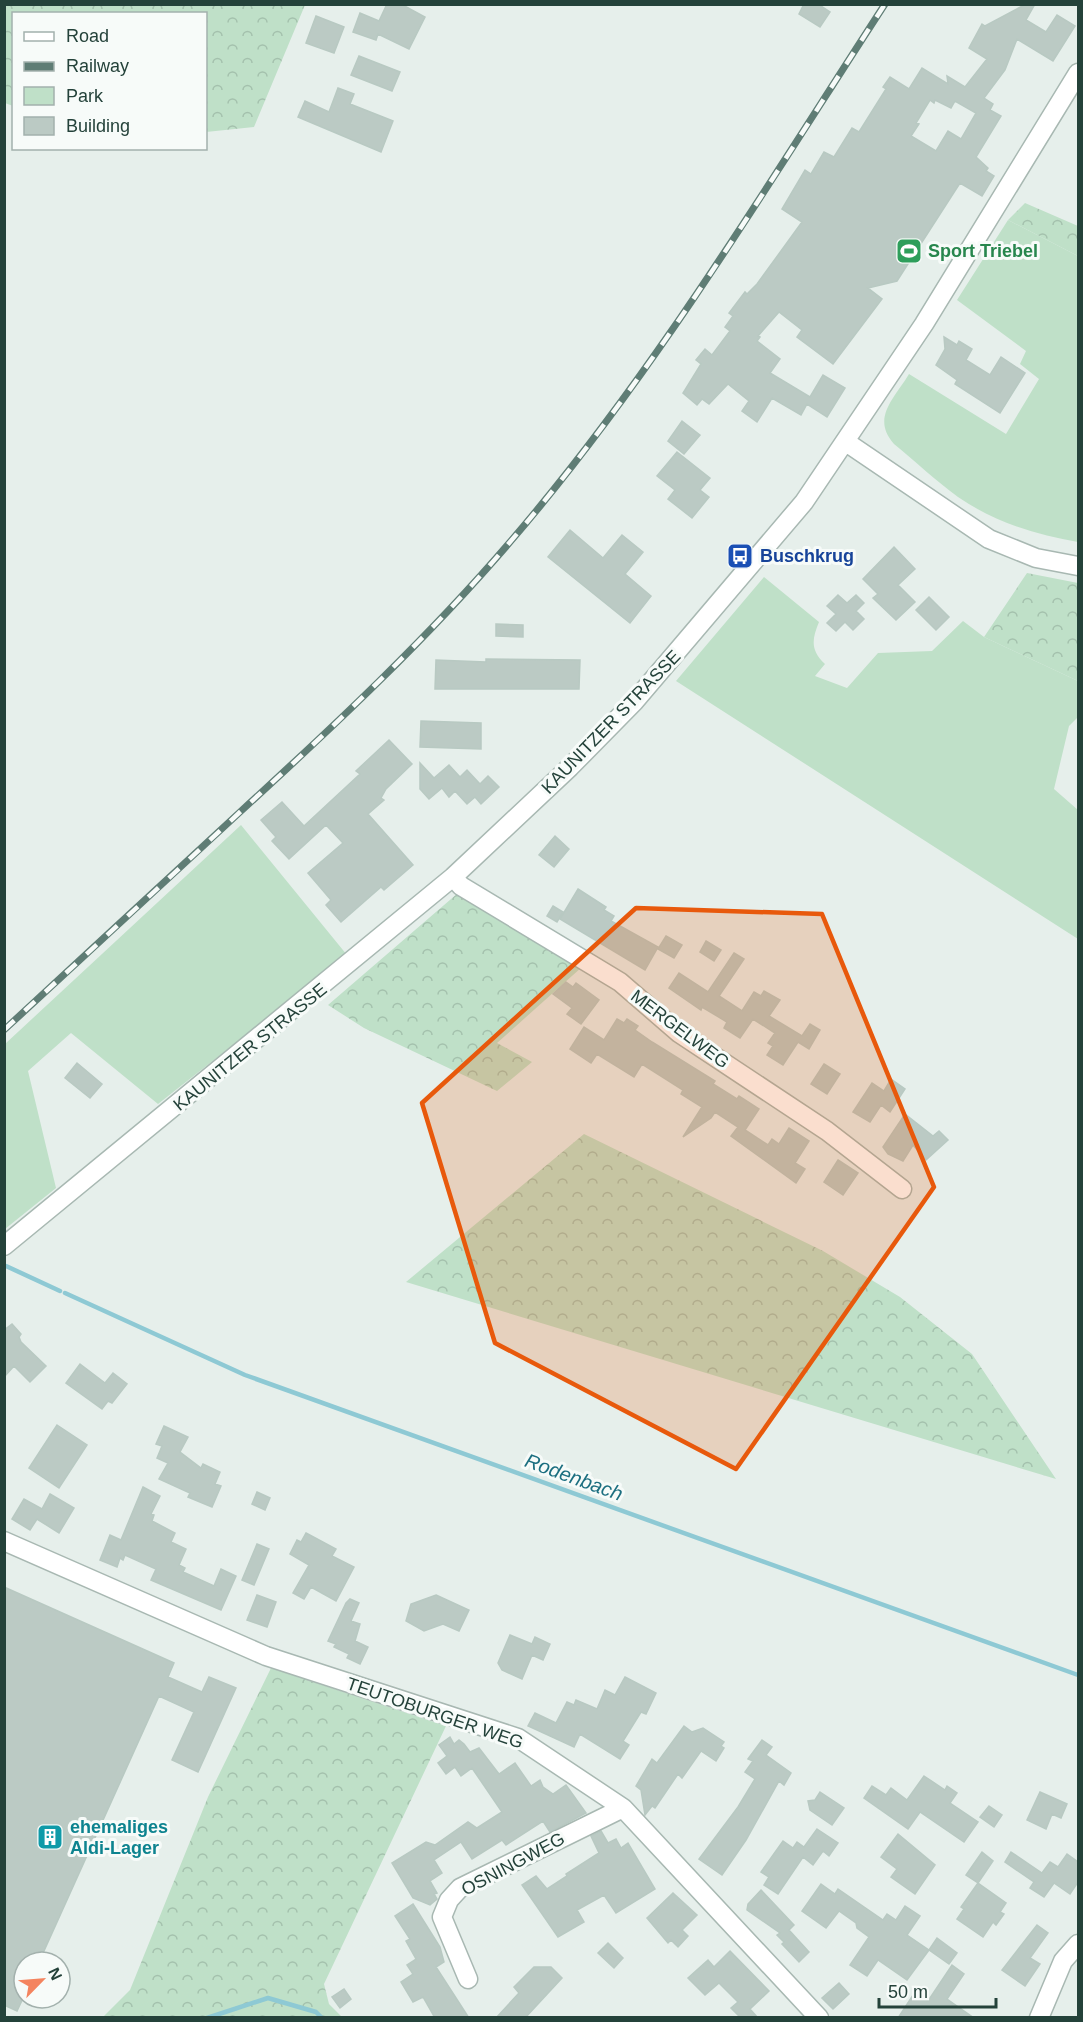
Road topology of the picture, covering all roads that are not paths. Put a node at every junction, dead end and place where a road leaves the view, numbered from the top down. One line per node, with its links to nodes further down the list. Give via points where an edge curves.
1 (1078, 73): 2 (street, KAUNITZER STRASSE, via 924,324)
2 (846, 442): 3 (street, via 989,538 1036,558); 4 (street, KAUNITZER STRASSE, via 797,510 634,702)
3 (1078, 566)
4 (453, 877): 5 (street, MERGELWEG, via 461,886 620,982 679,1033 827,1131); 6 (street, KAUNITZER STRASSE)
5 (902, 1189)
6 (4, 1246)
7 (4, 1541): 8 (street, TEUTOBURGER WEG, via 266,1656 518,1738)
8 (623, 1808): 10 (street, OSNINGWEG, via 460,1888 449,1900 442,1917); 11 (street, TEUTOBURGER WEG)
9 (1078, 1944): 12 (street, via 1063,1961)
10 (468, 1979)
11 (819, 2018)
12 (1039, 2018)

